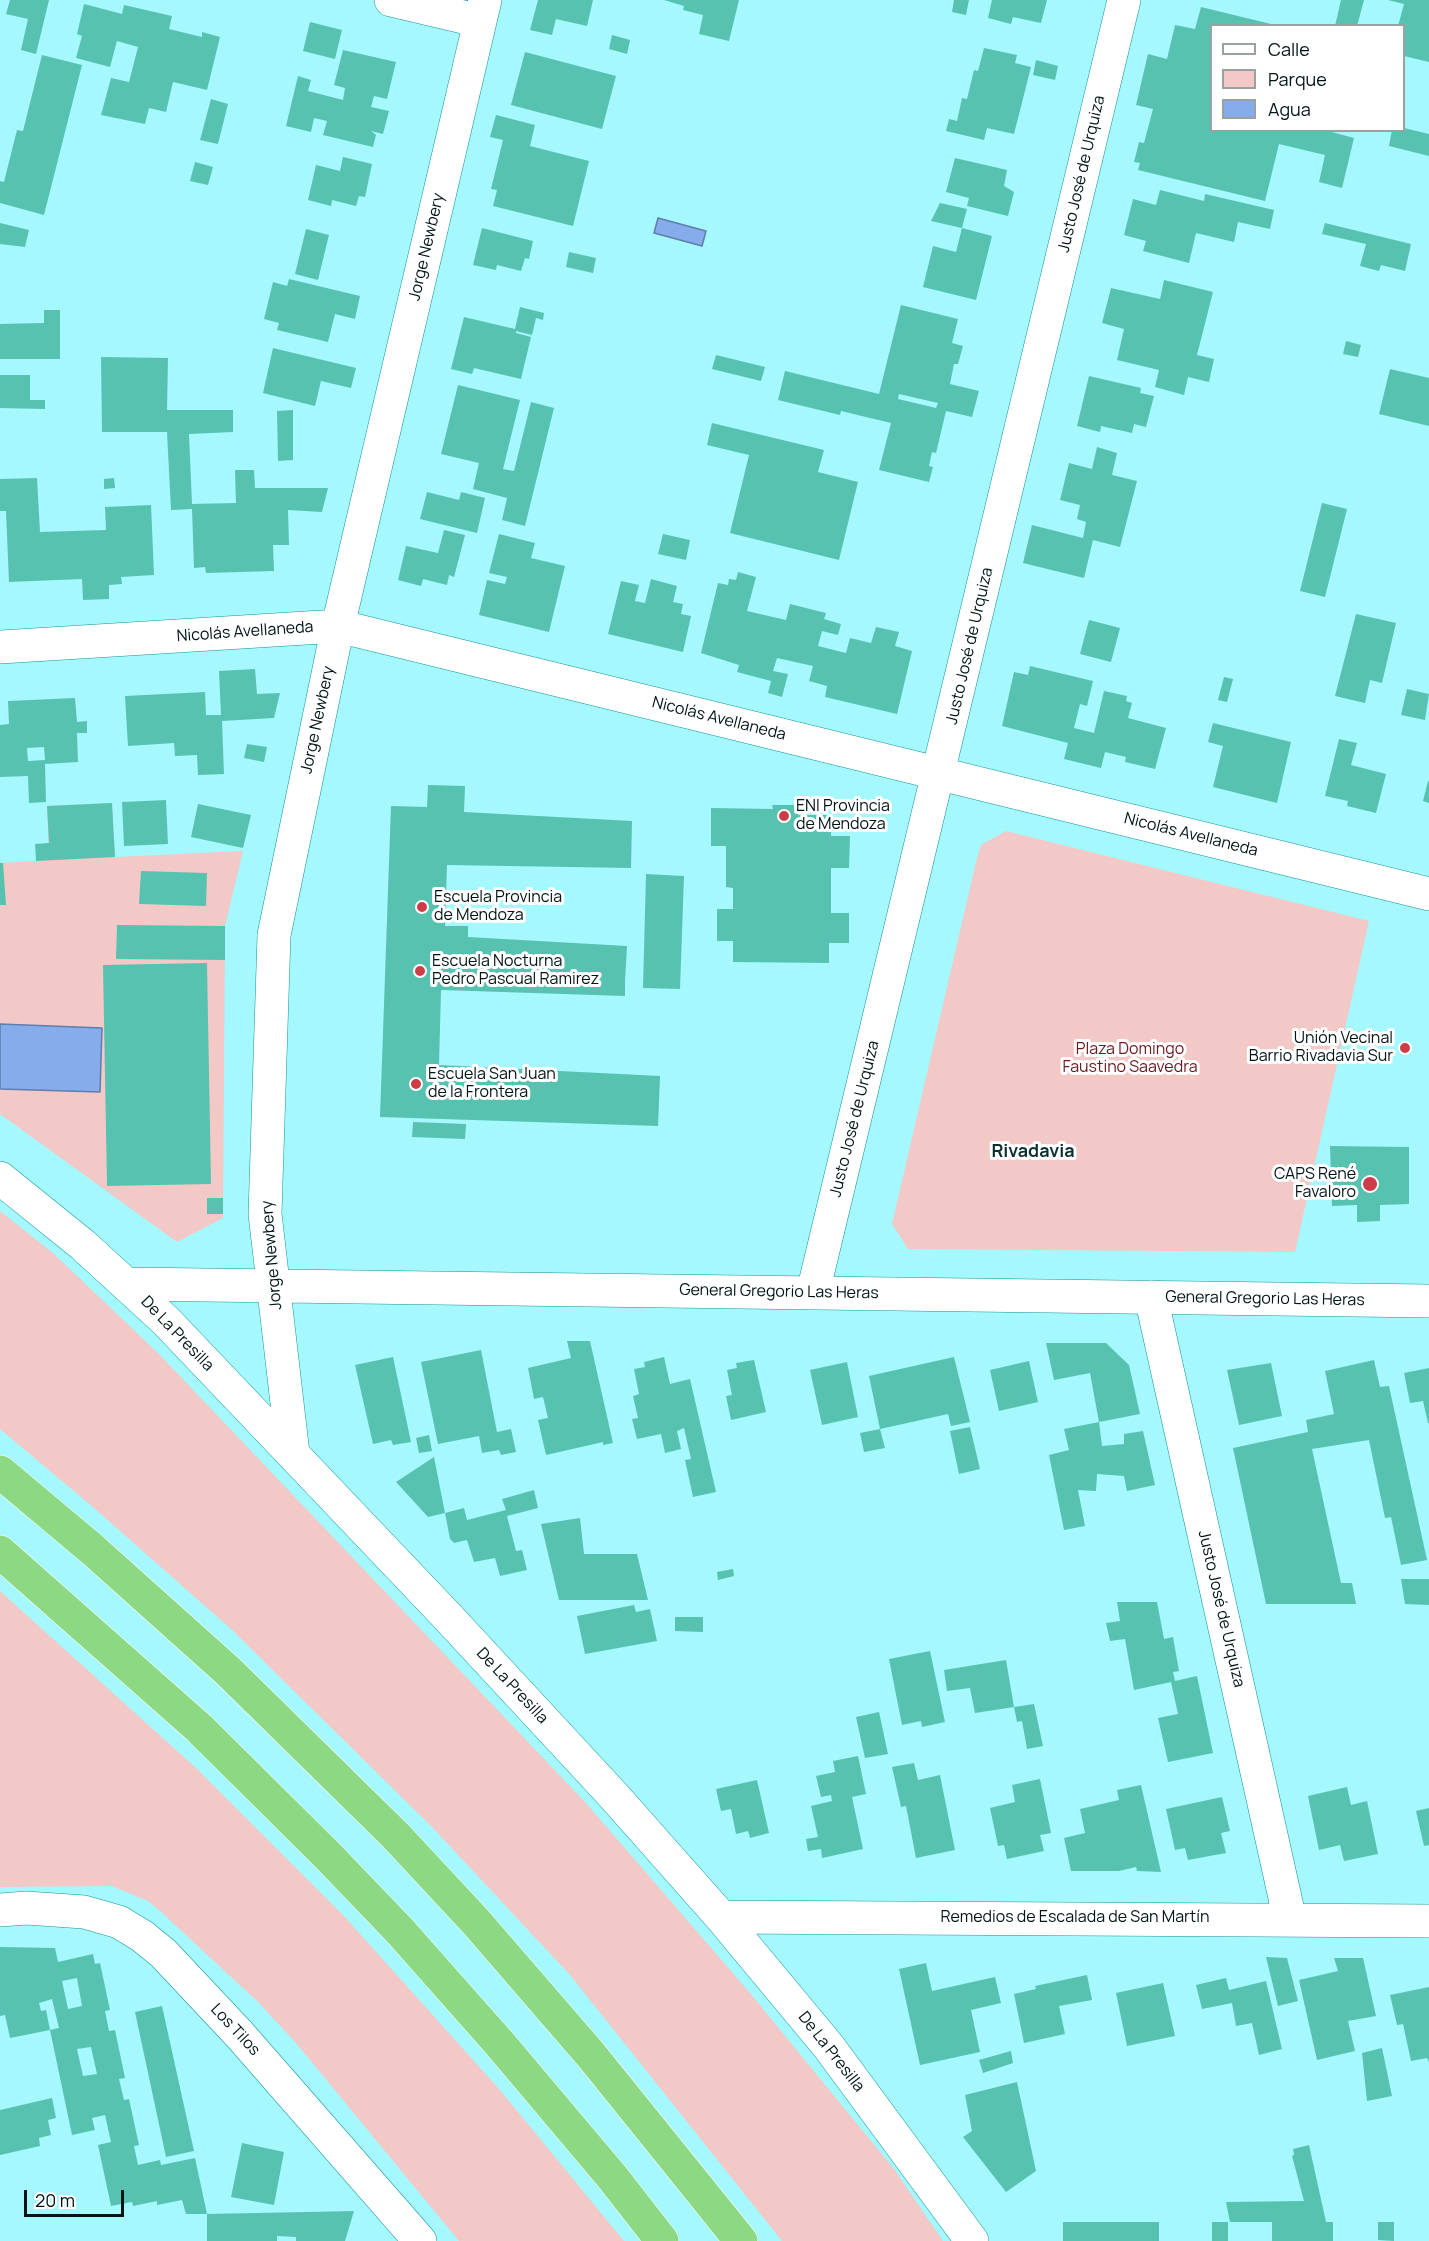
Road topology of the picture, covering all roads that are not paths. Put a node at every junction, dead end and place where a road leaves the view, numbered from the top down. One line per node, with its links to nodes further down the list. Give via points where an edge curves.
1 (391, 0): 3 (street)
2 (1124, 0): 6 (street, Justo José de Urquiza)
3 (483, 10): 4 (street, Jorge Newbery)
4 (338, 626): 5 (street, Nicolás Avellaneda); 6 (street, Nicolás Avellaneda); 10 (street, Jorge Newbery, via 274,935 265,1214)
5 (0, 647)
6 (939, 774): 7 (street, Nicolás Avellaneda); 11 (street, Justo José de Urquiza)
7 (1429, 894)
8 (0, 1178): 9 (street, De La Presilla)
9 (129, 1284): 10 (street, General Gregorio Las Heras); 14 (street, De La Presilla)
10 (274, 1285): 11 (street, General Gregorio Las Heras); 14 (street, Jorge Newbery)
11 (813, 1293): 12 (street, General Gregorio Las Heras)
12 (1151, 1297): 13 (street, General Gregorio Las Heras); 19 (street, Justo José de Urquiza)
13 (1429, 1301)
14 (293, 1454): 18 (street, De La Presilla, via 605,1787)
15 (0, 1472): 23 (highway, via 228,1671 396,1836 591,2055)
16 (0, 1552): 22 (highway, via 199,1728 360,1888 500,2044)
17 (0, 1910): 21 (street, Los Tilos, via 84,1912 119,1922 142,1936 240,2035)
18 (721, 1917): 19 (street, Remedios de Escalada de San Martín); 24 (street, De La Presilla, via 829,2047)
19 (1290, 1920): 20 (street, Remedios de Escalada de San Martín)
20 (1429, 1921)
21 (420, 2241)
22 (662, 2241)
23 (741, 2241)
24 (972, 2241)

